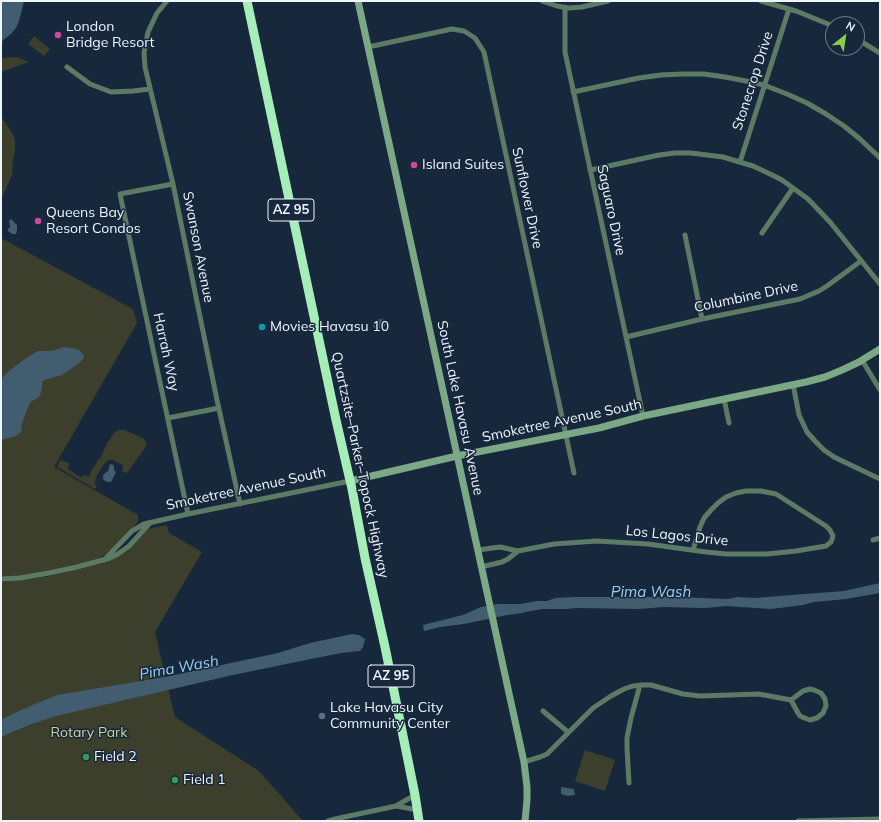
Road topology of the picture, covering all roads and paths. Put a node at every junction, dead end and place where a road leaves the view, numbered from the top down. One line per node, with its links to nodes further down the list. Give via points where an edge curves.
1 (167, 1): 15 (street, Swanson Avenue, via 153,19 146,39 144,60)
2 (247, 1): 41 (highway, Quartzsite–Parker–Topock Highway / AZ 95)
3 (358, 1): 11 (main road, South Lake Havasu Avenue)
4 (542, 1): 7 (street)
5 (608, 1): 7 (street, via 582,7)
6 (761, 1): 8 (street)
7 (565, 7): 16 (street, Saguaro Drive, via 565,52)
8 (789, 9): 9 (street); 14 (street, Stonecrop Drive)
9 (825, 22)
10 (865, 44): 12 (street)
11 (368, 47): 37 (street, Sunflower Drive, via 452,29 475,38 484,52); 38 (main road, South Lake Havasu Avenue)
12 (880, 54)
13 (67, 67): 15 (street, via 90,84 111,92)
14 (764, 86): 16 (street, via 725,77 682,74 639,78); 17 (street, via 807,103 826,114 860,139); 18 (street, Stonecrop Drive)
15 (150, 89): 20 (street, Swanson Avenue)
16 (573, 92): 19 (street, Saguaro Drive)
17 (880, 158)
18 (740, 162): 19 (street, via 707,154 675,153); 21 (street, via 768,173)
19 (590, 170): 27 (street, Saguaro Drive)
20 (173, 184): 33 (street, Swanson Avenue); 35 (street, Harrah Way, via 120,194)
21 (794, 188): 22 (street); 24 (street, via 819,210)
22 (762, 233)
23 (685, 235): 26 (street)
24 (861, 261): 25 (street); 26 (street, Columbine Drive, via 835,281 810,295)
25 (880, 284)
26 (702, 319): 27 (street, Columbine Drive)
27 (626, 337): 34 (street, Saguaro Drive)
28 (880, 349): 29 (main road, Smoketree Avenue South)
29 (862, 360): 30 (main road, Smoketree Avenue South, via 824,377); 31 (street)
30 (793, 384): 32 (main road, Smoketree Avenue South); 40 (street, via 799,415 815,442 834,457)
31 (880, 390)
32 (724, 399): 34 (main road, Smoketree Avenue South); 36 (street)
33 (219, 408): 35 (street); 42 (street, Swanson Avenue)
34 (643, 416): 37 (main road, Smoketree Avenue South)
35 (168, 418): 43 (street, Harrah Way)
36 (729, 423)
37 (566, 434): 38 (main road, Smoketree Avenue South); 39 (street, Sunflower Drive)
38 (457, 456): 41 (main road, Smoketree Avenue South); 47 (main road, South Lake Havasu Avenue)
39 (574, 473)
40 (880, 479)
41 (350, 481): 42 (street, Smoketree Avenue South); 59 (highway, Quartzsite–Parker–Topock Highway / AZ 95)
42 (240, 504): 43 (street, Smoketree Avenue South)
43 (188, 514): 44 (street, Smoketree Avenue South)
44 (151, 523): 50 (street, Smoketree Avenue South, via 128,546 115,556); 50 (street, Smoketree Avenue South, via 132,531)
45 (880, 538): 46 (street)
46 (873, 540)
47 (478, 550): 49 (street, Los Lagos Drive, via 500,547); 51 (main road, South Lake Havasu Avenue)
48 (693, 550): 48 (street, Los Lagos Drive, via 702,522 714,506 731,495 751,490 776,494 827,527 832,534 832,541 826,546 796,551 726,554); 49 (street, Los Lagos Drive, via 596,541 554,544)
49 (518, 551): 51 (street, Los Lagos Drive, via 502,562)
50 (104, 560): 52 (street, Smoketree Avenue South, via 49,573)
51 (481, 567): 57 (main road, South Lake Havasu Avenue)
52 (1, 580)
53 (640, 685): 54 (street, via 656,686 691,695 759,694); 56 (street, via 624,689 602,701); 58 (street, via 627,738)
54 (791, 700): 54 (street, via 798,713 807,719 817,718 826,706 823,696 809,689)
55 (543, 711): 56 (street)
56 (568, 732): 57 (street, via 547,754)
57 (524, 762): 65 (main road, South Lake Havasu Avenue, via 527,787)
58 (629, 782)
59 (415, 795): 60 (street); 61 (highway, AZ 95)
60 (396, 806): 61 (street); 63 (street)
61 (418, 810): 64 (highway, AZ 95)
62 (880, 819): 67 (street)
63 (328, 821)
64 (419, 821)
65 (525, 821)
66 (798, 821): 67 (street)
67 (830, 821)

